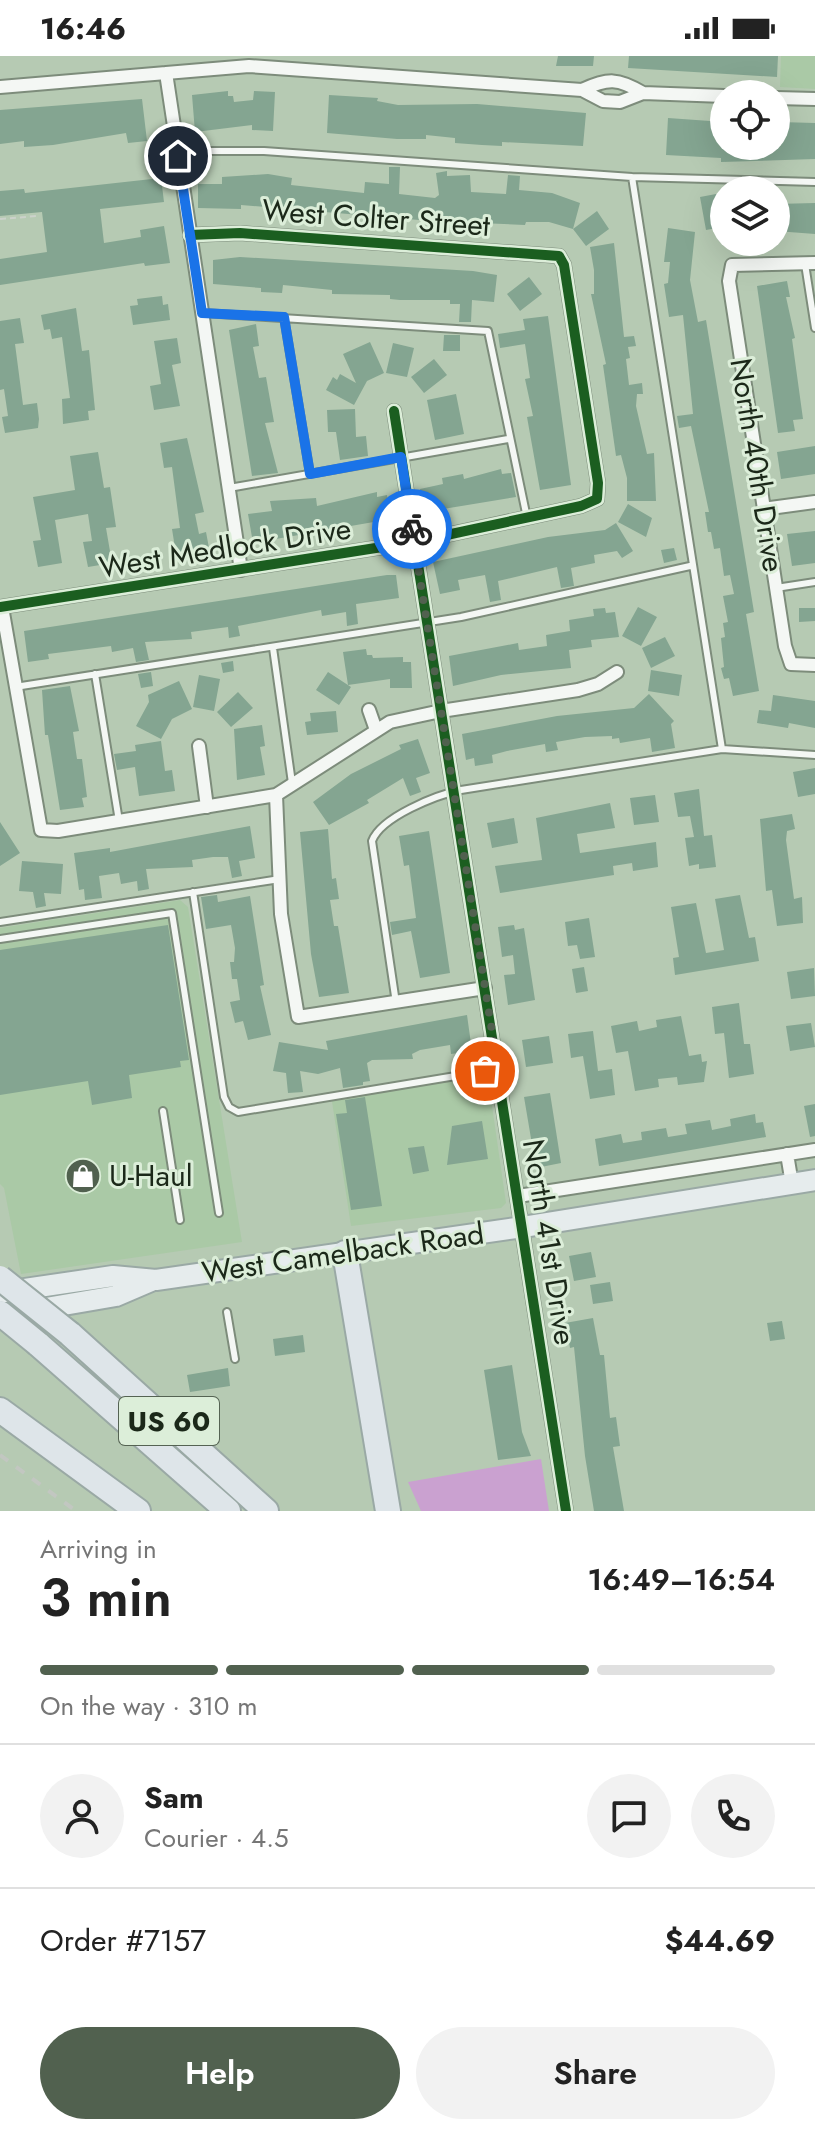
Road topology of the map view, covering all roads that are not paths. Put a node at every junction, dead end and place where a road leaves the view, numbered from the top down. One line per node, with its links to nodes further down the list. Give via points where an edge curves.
1 (166, 73): 2 (street); 3 (street, via 249,66); 8 (street)
2 (0, 87)
3 (582, 90): 4 (street, via 603,101 620,102); 4 (street, via 605,79 622,80)
4 (643, 93): 5 (street)
5 (710, 95)
6 (790, 98): 7 (street)
7 (815, 99)
8 (178, 156): 9 (lane, via 264,151); 11 (street)
9 (632, 177): 10 (lane); 26 (lane)
10 (815, 182)
11 (190, 235): 13 (street); 21 (street, West Colter Street, via 240,233 559,256)
12 (810, 263): 15 (lane); 23 (street, North 40th Drive, via 732,265 729,281)
13 (202, 313): 14 (lane); 20 (street)
14 (284, 317): 17 (lane, via 488,331); 19 (lane)
15 (815, 328)
16 (394, 411): 18 (street, North 41st Drive)
17 (508, 439): 18 (lane); 24 (lane)
18 (401, 457): 19 (lane); 25 (street, North 41st Drive)
19 (310, 474): 20 (lane)
20 (229, 488): 27 (street)
21 (597, 499): 24 (street, West Medlock Drive)
22 (815, 502): 23 (street)
23 (763, 509): 29 (street, North 40th Drive)
24 (527, 518): 25 (street, West Medlock Drive)
25 (414, 542): 27 (street, West Medlock Drive); 31 (street, North 41st Drive)
26 (690, 566): 31 (lane); 41 (lane)
27 (241, 570): 30 (street, West Medlock Drive)
28 (815, 582): 29 (lane)
29 (776, 588): 33 (street, North 40th Drive, via 791,664)
30 (1, 607): 36 (street)
31 (427, 623): 32 (lane); 38 (street, North 41st Drive)
32 (273, 648): 35 (lane); 43 (lane)
33 (815, 665)
34 (617, 672): 38 (street, via 578,690)
35 (95, 674): 36 (lane); 47 (lane)
36 (15, 687): 47 (street, via 41,830)
37 (369, 710): 39 (street)
38 (441, 711): 39 (street); 44 (street, North 41st Drive)
39 (376, 730): 43 (street)
40 (199, 746): 46 (street)
41 (722, 749): 42 (lane); 44 (lane)
42 (815, 755)
43 (293, 785): 45 (street)
44 (454, 791): 52 (street, North 41st Drive); 53 (lane, via 429,799 376,830 372,841)
45 (276, 795): 46 (street); 48 (street)
46 (207, 807): 47 (street)
47 (119, 821)
48 (280, 879): 49 (lane); 53 (street, via 298,1017)
49 (193, 892): 50 (lane); 54 (lane, via 229,1107 238,1112)
50 (0, 922)
51 (0, 939): 61 (lane, via 172,913)
52 (485, 988): 53 (street); 54 (street, North 41st Drive)
53 (396, 1003)
54 (498, 1069): 60 (street, North 41st Drive)
55 (163, 1111): 62 (lane)
56 (815, 1150): 57 (street, West Camelback Road)
57 (787, 1154): 59 (street); 60 (street, West Camelback Road)
58 (815, 1180): 59 (main road, West Camelback Road)
59 (792, 1184): 63 (main road, West Camelback Road)
60 (518, 1196): 63 (street, North 41st Drive)
61 (219, 1213)
62 (180, 1220)
63 (523, 1227): 64 (main road, West Camelback Road); 77 (street, North 41st Drive)
64 (345, 1253): 66 (main road, West Camelback Road); 76 (highway)
65 (0, 1278): 75 (highway, US 60, bridge)
66 (156, 1280): 67 (main road, West Camelback Road, via 113,1276); 69 (main road, West Camelback Road, via 116,1296)
67 (0, 1292)
68 (227, 1312): 70 (lane)
69 (0, 1315): 74 (highway, US 60, bridge)
70 (235, 1359)
71 (0, 1410): 72 (highway)
72 (10, 1421): 73 (highway)
73 (138, 1511)
74 (228, 1511)
75 (266, 1511)
76 (388, 1511)
77 (566, 1511)

